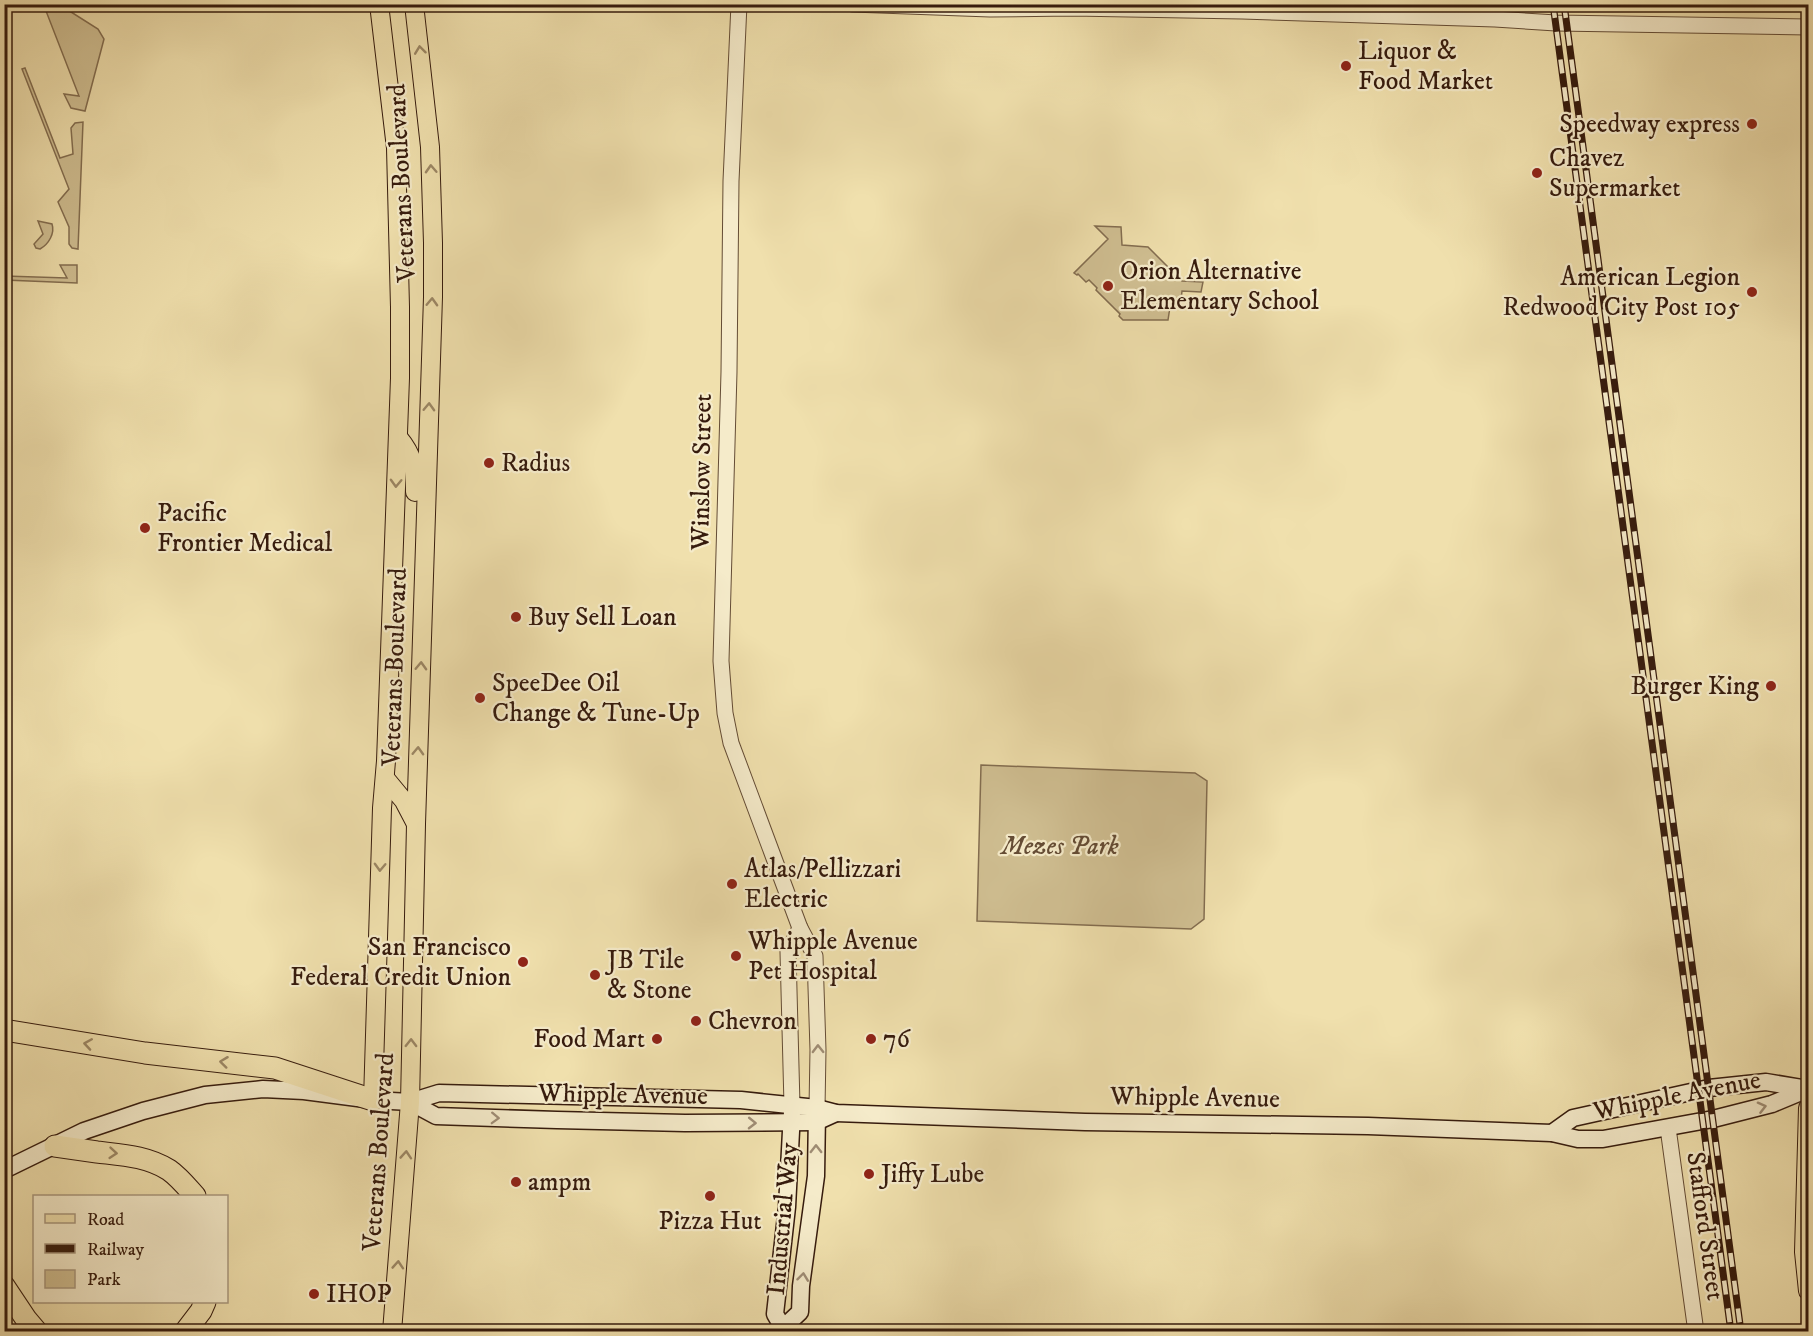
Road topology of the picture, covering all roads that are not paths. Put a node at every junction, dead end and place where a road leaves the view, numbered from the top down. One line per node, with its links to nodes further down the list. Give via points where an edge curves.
1 (379, 4): 6 (main road, Veterans Boulevard, via 392,102 398,193)
2 (414, 4): 7 (main road, Veterans Boulevard, one-way to 2, via 434,243 430,147)
3 (739, 4): 10 (street, Winslow Street, via 731,181 721,661 731,744)
4 (852, 4): 5 (street)
5 (1809, 27)
6 (398, 437): 7 (main road, via 409,450 415,470 418,531); 8 (main road, Veterans Boulevard, one-way to 8)
7 (425, 553): 9 (main road, Veterans Boulevard, one-way to 7)
8 (385, 777): 9 (main road); 13 (main road, Veterans Boulevard, one-way to 13)
9 (416, 824): 14 (main road, Veterans Boulevard, one-way to 9)
10 (800, 928): 15 (street, via 788,952); 17 (street, Winslow Street, one-way to 10, via 815,956)
11 (4, 1030): 13 (highway, one-way to 11, via 275,1068 145,1053)
12 (1809, 1089): 19 (main road, Whipple Avenue, one-way to 12, via 1772,1104); 20 (main road, Whipple Avenue, via 1766,1082 1709,1088 1573,1118)
13 (373, 1100): 14 (main road, Whipple Avenue); 21 (main road, Whipple Avenue, via 263,1089 205,1095 84,1131)
14 (410, 1102): 15 (main road, Whipple Avenue, via 439,1093); 18 (main road, Whipple Avenue, one-way to 18, via 436,1116); 30 (main road, Veterans Boulevard, one-way to 14)
15 (792, 1105): 17 (main road, Whipple Avenue); 18 (main road, Industrial Way)
16 (1809, 1108): 25 (main road, via 1804,1252)
17 (817, 1115): 18 (main road, Whipple Avenue); 20 (main road, Whipple Avenue); 27 (main road, Industrial Way, one-way to 17, via 800,1312 816,1176)
18 (792, 1122): 27 (main road, Industrial Way, via 775,1314)
19 (1668, 1128): 20 (main road, Whipple Avenue, via 1603,1139); 31 (street, Stafford Street)
20 (1552, 1133)
21 (55, 1146): 22 (main road, Whipple Avenue); 23 (highway, one-way to 23, via 118,1153 153,1162 169,1170)
22 (4, 1170)
23 (193, 1195)
24 (4, 1286): 28 (highway)
25 (1809, 1291)
26 (205, 1303): 29 (highway)
27 (783, 1330)
28 (37, 1332)
29 (185, 1332)
30 (392, 1332)
31 (1696, 1332)

